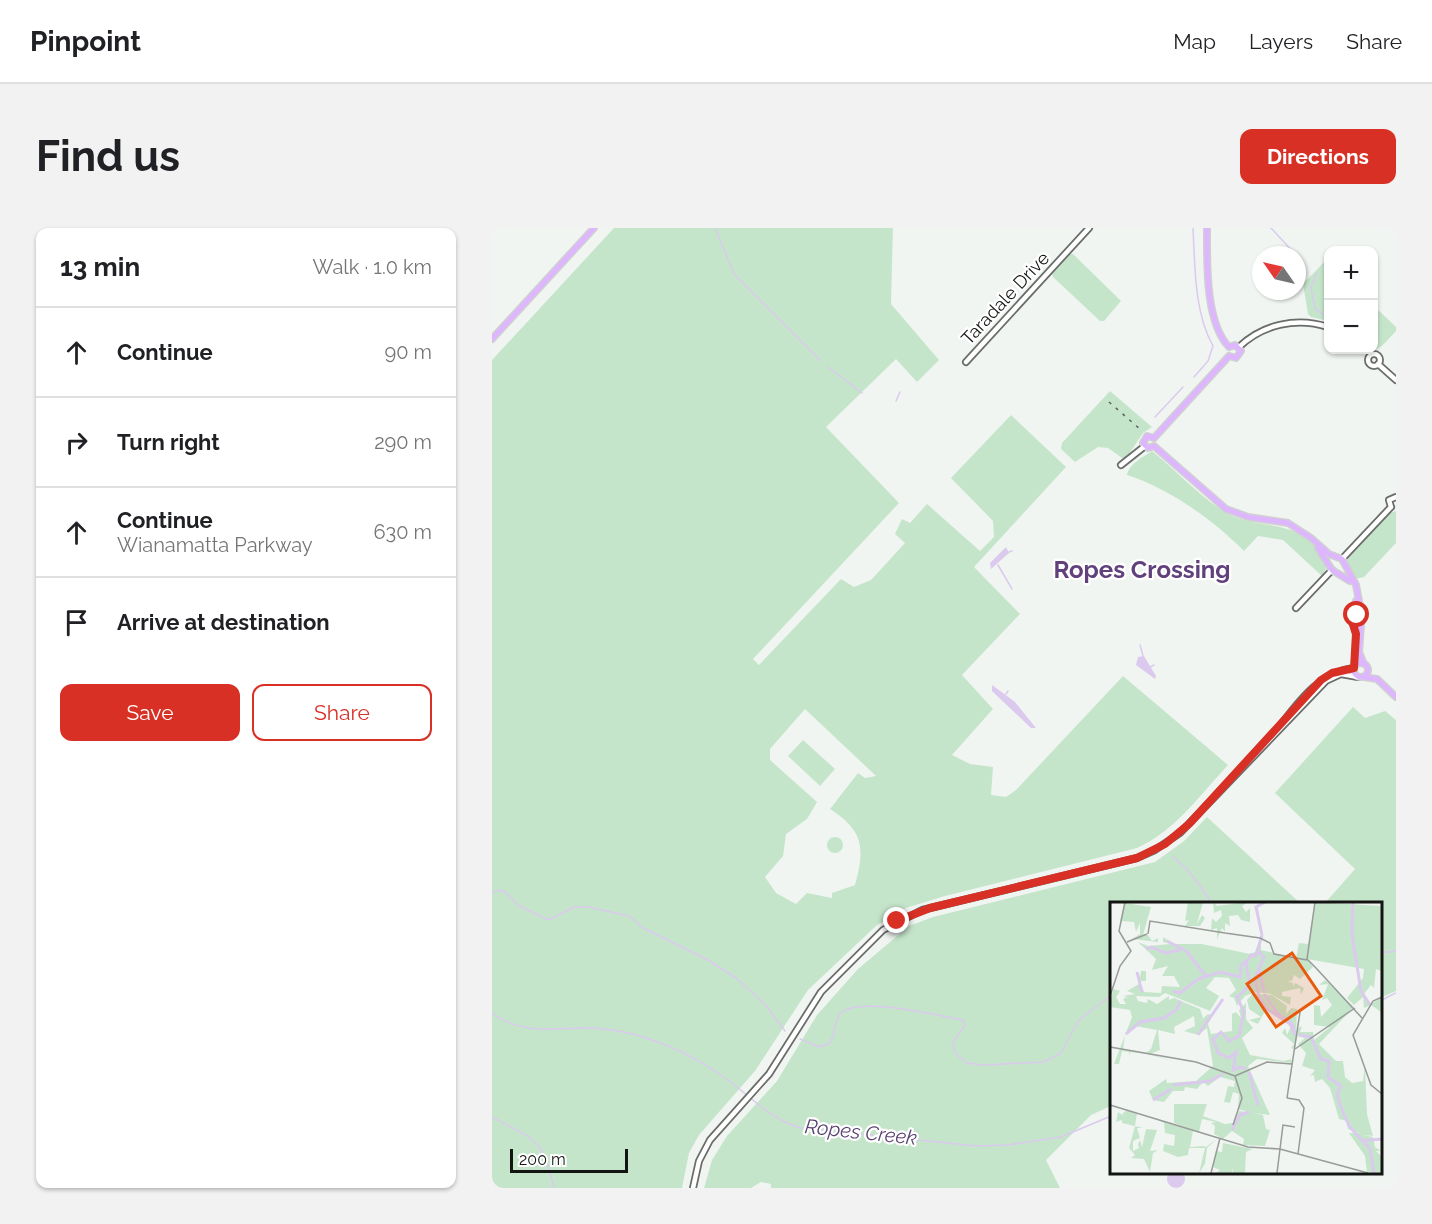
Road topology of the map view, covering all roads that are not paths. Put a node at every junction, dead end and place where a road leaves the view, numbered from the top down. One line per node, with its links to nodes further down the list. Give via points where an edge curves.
1 (594, 228): 5 (main road)
2 (1089, 228): 10 (street, Taradale Drive)
3 (1207, 228): 6 (main road, via 1212,303 1219,336)
4 (1324, 326): 7 (street, via 1305,323 1277,326)
5 (492, 339)
6 (1229, 347): 7 (main road); 9 (main road)
7 (1239, 347): 9 (main road, via 1238,357)
8 (1369, 355): 11 (street, via 1370,364); 11 (street, via 1378,355)
9 (1229, 356): 13 (main road)
10 (966, 362)
11 (1378, 364): 12 (street)
12 (1396, 380)
13 (1154, 438): 14 (main road, via 1145,438); 15 (main road)
14 (1145, 446): 15 (main road); 16 (street)
15 (1154, 446): 19 (main road, via 1226,509 1288,524)
16 (1121, 465)
17 (1396, 497): 18 (street, via 1389,500)
18 (1393, 508): 20 (street)
19 (1307, 536): 20 (main road); 21 (main road)
20 (1341, 561): 21 (main road); 21 (main road, via 1342,570); 23 (main road, via 1356,585)
21 (1333, 569): 22 (street); 24 (main road, via 1348,578 1354,589)
22 (1296, 608)
23 (1362, 617): 24 (main road, via 1357,615); 25 (main road)
24 (1353, 622): 25 (main road); 27 (main road)
25 (1361, 626): 26 (main road, via 1359,652)
26 (1366, 665): 27 (main road); 28 (main road, via 1368,673); 29 (main road)
27 (1355, 667): 28 (main road); 31 (street, via 1321,680)
28 (1361, 677): 30 (main road, via 1377,680); 31 (street, via 1341,674 1326,681)
29 (1396, 689)
30 (1396, 697)
31 (1278, 729): 32 (street, via 1180,833 1146,854 922,910 883,930 821,992 775,1065 707,1145)
32 (693, 1188)

